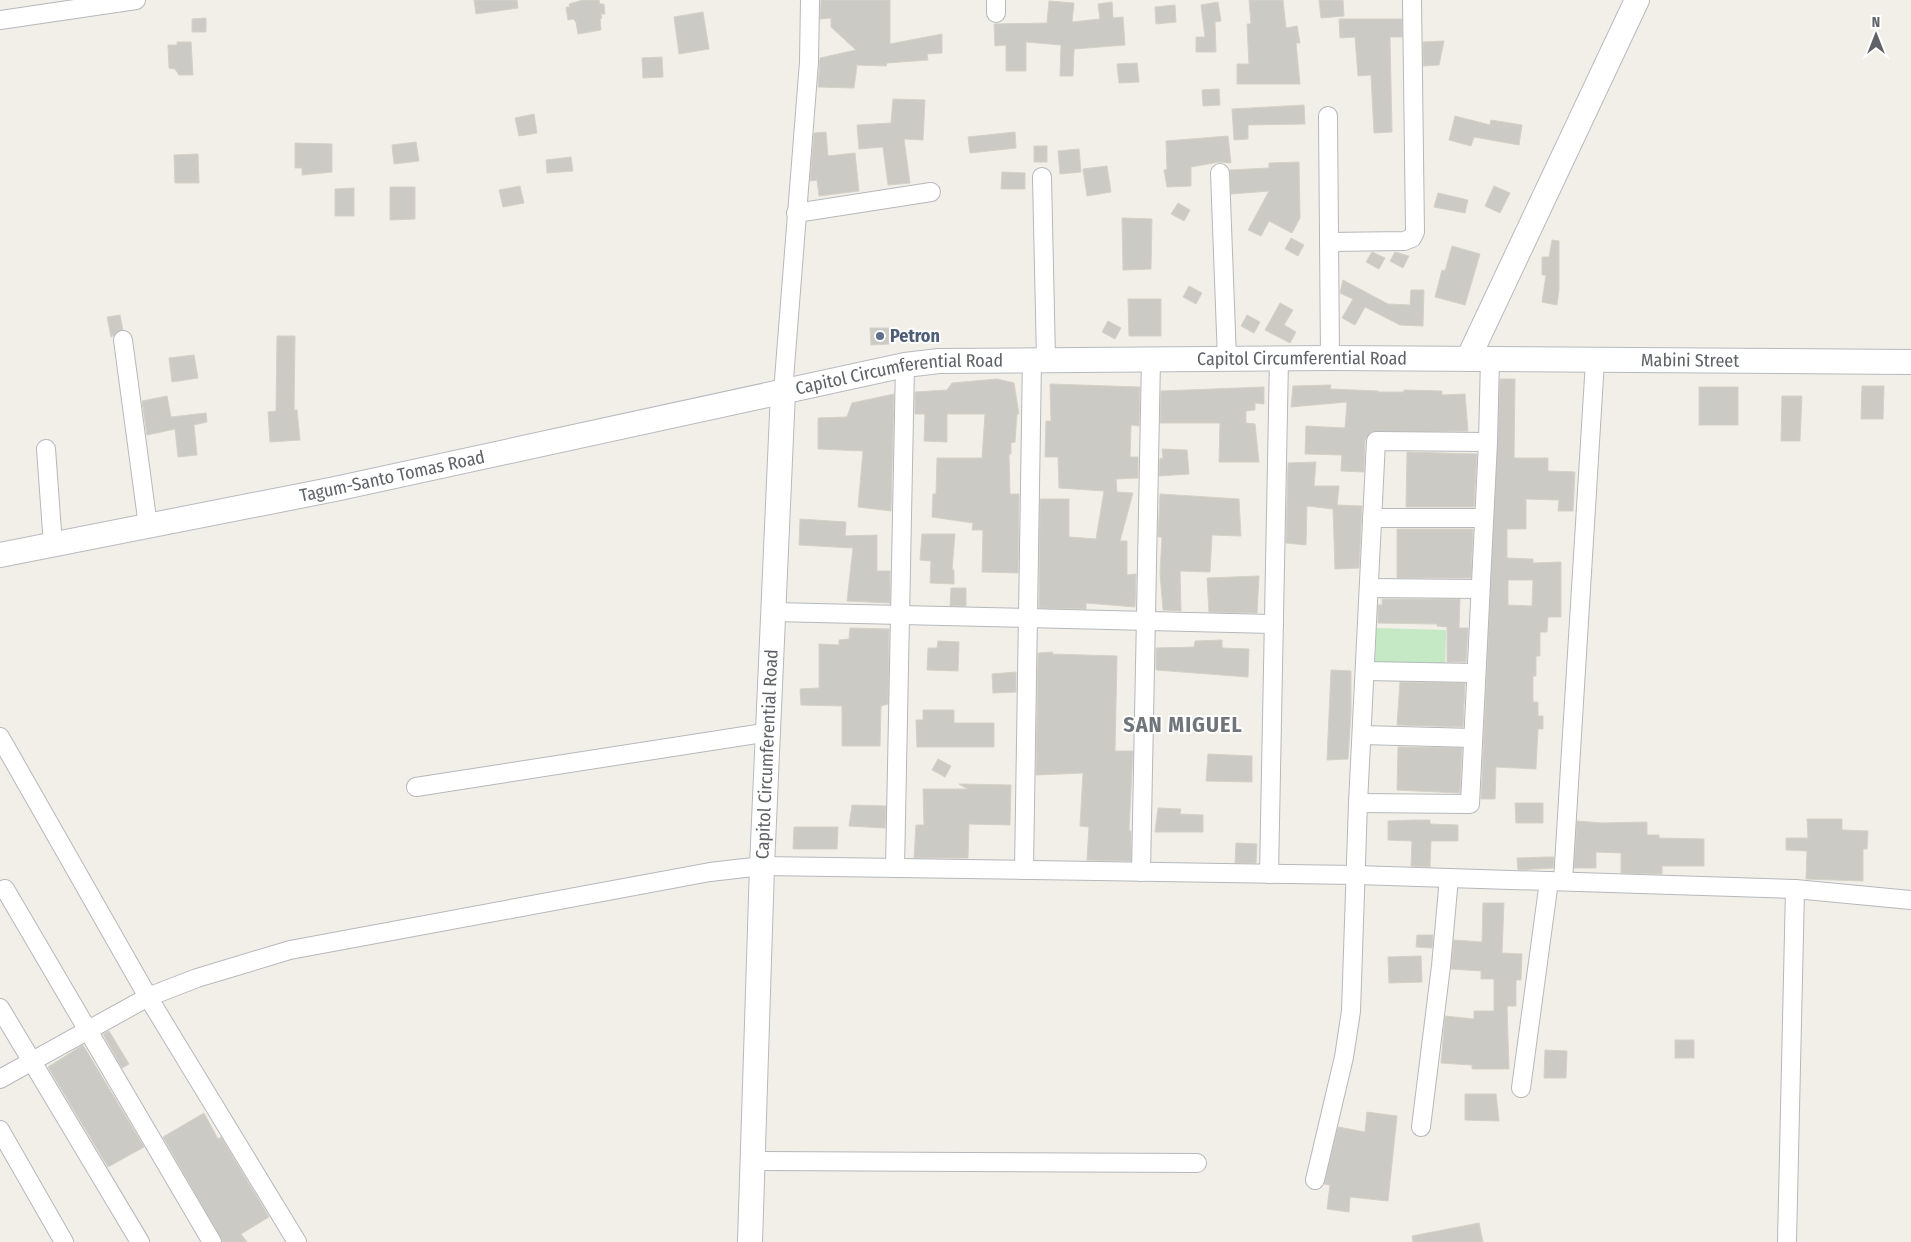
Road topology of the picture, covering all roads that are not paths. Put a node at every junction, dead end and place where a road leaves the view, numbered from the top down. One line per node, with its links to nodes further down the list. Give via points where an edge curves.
1 (136, 0): 5 (street)
2 (810, 0): 10 (street, via 809,62)
3 (1412, 0): 11 (street, via 1415,232 1412,238 1404,241)
4 (1637, 0): 18 (main road)
5 (0, 20)
6 (1328, 116): 11 (street)
7 (1220, 173): 13 (street)
8 (1042, 177): 16 (street)
9 (931, 192): 10 (street)
10 (796, 212): 22 (street)
11 (1329, 242): 15 (street)
12 (123, 340): 27 (street)
13 (1227, 358): 14 (main road, Capitol Circumferential Road); 17 (main road, Capitol Circumferential Road)
14 (1279, 358): 15 (main road, Capitol Circumferential Road); 36 (street)
15 (1330, 358): 18 (main road, Capitol Circumferential Road)
16 (1039, 359): 17 (main road, Capitol Circumferential Road); 21 (main road, Capitol Circumferential Road, via 967,360); 34 (street)
17 (1151, 359): 35 (street)
18 (1479, 359): 19 (main road, Mabini Street); 23 (street)
19 (1595, 361): 20 (main road, Mabini Street); 52 (street)
20 (1911, 362)
21 (904, 366): 22 (main road, Capitol Circumferential Road); 33 (street)
22 (783, 392): 27 (main road, Tagum-Santo Tomas Road); 32 (main road, Capitol Circumferential Road)
23 (1488, 442): 25 (street, via 1376,441); 26 (street)
24 (46, 449): 28 (street)
25 (1372, 518): 26 (street); 30 (street)
26 (1484, 518): 31 (street)
27 (148, 526): 28 (main road, Tagum-Santo Tomas Road)
28 (53, 545): 29 (main road, Tagum-Santo Tomas Road)
29 (0, 555)
30 (1369, 588): 31 (street); 37 (street)
31 (1480, 590): 38 (street)
32 (774, 612): 33 (street); 39 (main road, Capitol Circumferential Road)
33 (900, 615): 34 (street); 46 (street)
34 (1028, 618): 35 (street); 47 (street)
35 (1148, 621): 36 (street); 48 (street)
36 (1274, 624): 49 (street)
37 (1365, 671): 38 (street); 40 (street)
38 (1475, 673): 42 (street)
39 (769, 732): 43 (street); 45 (main road, Capitol Circumferential Road)
40 (1362, 735): 42 (street); 44 (street)
41 (0, 737): 56 (street)
42 (1473, 738): 44 (street, via 1470,804)
43 (416, 787)
44 (1358, 803): 50 (street)
45 (762, 866): 46 (street); 56 (street, via 710,872 290,950 197,978); 64 (main road, Capitol Circumferential Road)
46 (895, 868): 47 (street)
47 (1024, 870): 48 (street)
48 (1142, 872): 49 (street)
49 (1268, 874): 50 (street)
50 (1357, 875): 51 (street); 66 (street, via 1351,1010 1344,1057)
51 (1449, 878): 52 (street); 62 (street)
52 (1556, 881): 54 (street); 61 (street)
53 (5, 889): 58 (street)
54 (1795, 889): 55 (street); 72 (street)
55 (1911, 900)
56 (148, 997): 58 (street); 70 (street)
57 (0, 1008): 59 (street)
58 (88, 1030): 59 (street); 69 (street)
59 (32, 1061): 60 (street); 68 (street)
60 (0, 1079)
61 (1521, 1088)
62 (1421, 1127)
63 (0, 1130): 67 (street)
64 (753, 1160): 65 (street); 71 (main road, Capitol Circumferential Road)
65 (1197, 1164)
66 (1316, 1180)
67 (64, 1242)
68 (140, 1242)
69 (212, 1242)
70 (297, 1242)
71 (750, 1242)
72 (1786, 1242)

